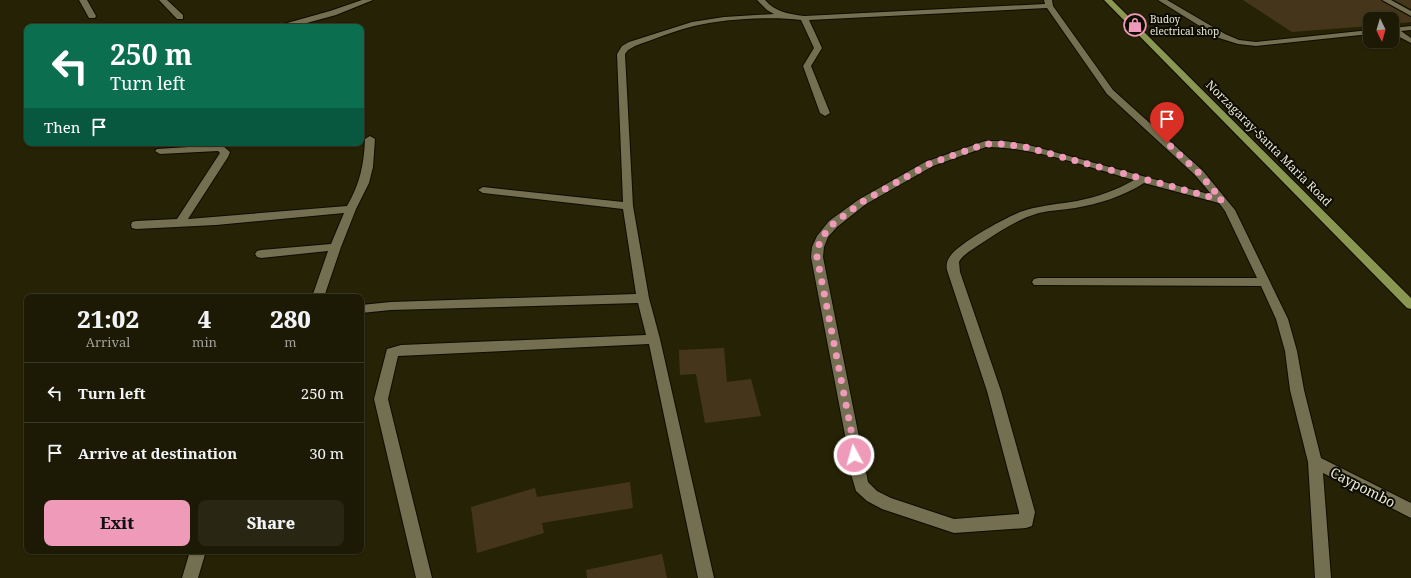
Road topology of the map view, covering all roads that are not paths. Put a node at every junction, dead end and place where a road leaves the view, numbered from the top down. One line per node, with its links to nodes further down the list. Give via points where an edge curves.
1 (83, 0): 10 (street)
2 (163, 0): 12 (street)
3 (369, 0): 14 (street)
4 (761, 0): 11 (street, via 771,10)
5 (1108, 0): 36 (main road, Norzagaray-Santa Maria Road)
6 (1162, 0): 17 (street, via 1222,36 1238,42 1256,44)
7 (1386, 0): 9 (street)
8 (1048, 3): 13 (street); 25 (street, via 1110,92 1179,153)
9 (1411, 14)
10 (92, 16)
11 (784, 16): 13 (street); 26 (street, via 724,19 692,24 625,48 621,54)
12 (180, 17)
13 (804, 18): 20 (street, via 818,48 807,66)
14 (294, 24)
15 (1411, 28): 16 (street)
16 (1399, 29)
17 (1363, 33)
18 (1399, 34): 19 (street)
19 (1411, 41)
20 (825, 113)
21 (370, 139): 27 (street, via 365,183)
22 (160, 151): 28 (street, via 220,148 225,152)
23 (1143, 179): 23 (street, via 1025,147 985,144 929,164 862,202 833,224 823,236 817,257 858,474 861,486 872,496 886,504 954,526 1026,521 1027,512 994,391 953,261 960,253 996,228 1024,214 1077,204 1120,192); 25 (street)
24 (483, 190): 26 (street)
25 (1222, 200): 33 (street, via 1230,210)
26 (628, 206): 35 (street)
27 (351, 209): 28 (street); 30 (street)
28 (181, 222): 29 (street)
29 (136, 225)
30 (335, 247): 31 (street); 34 (street)
31 (261, 254)
32 (1038, 282): 33 (street)
33 (1265, 282): 39 (street, via 1282,319 1291,351 1297,390)
34 (319, 294)
35 (643, 298): 37 (street); 38 (street)
36 (1411, 305)
37 (364, 309)
38 (654, 339): 43 (street, via 401,350 392,353 381,399); 44 (street)
39 (1315, 462): 40 (street, Caypombo); 45 (street)
40 (1411, 511)
41 (197, 554): 42 (street)
42 (190, 578)
43 (424, 578)
44 (706, 578)
45 (1323, 578)

